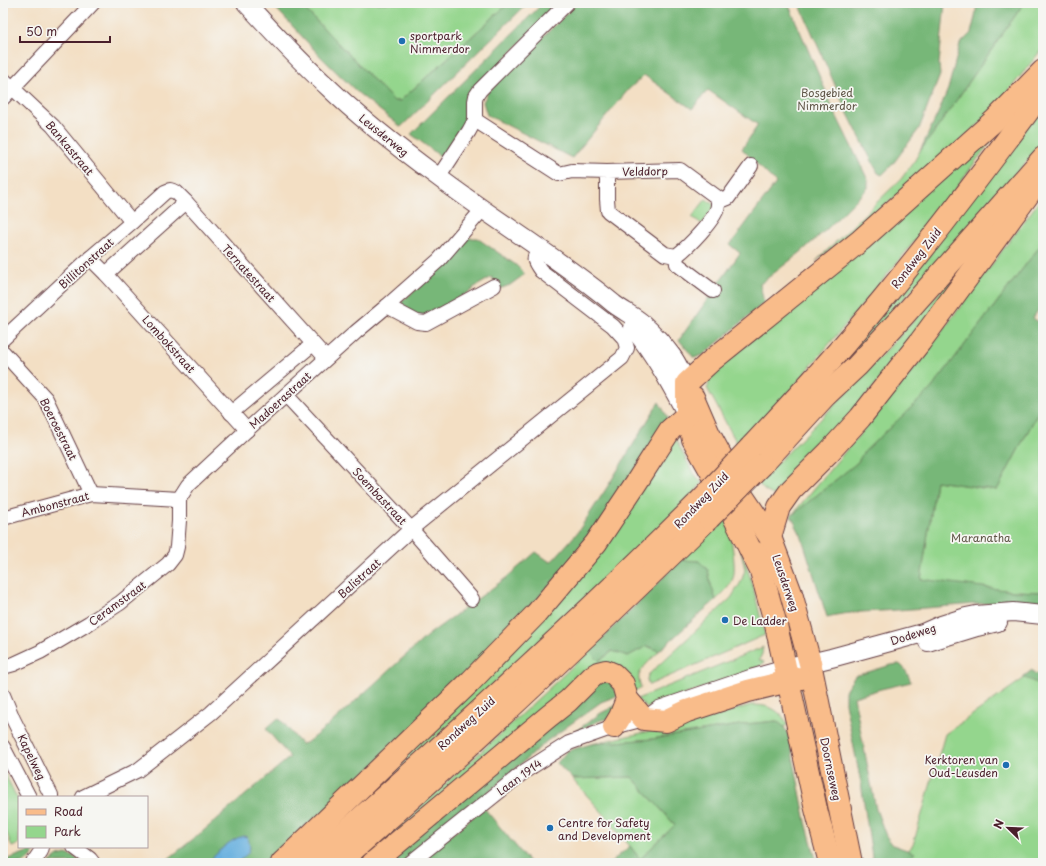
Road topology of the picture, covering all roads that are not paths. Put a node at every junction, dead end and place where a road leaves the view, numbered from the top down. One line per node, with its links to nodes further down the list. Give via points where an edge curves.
1 (93, 3): 5 (street)
2 (246, 3): 10 (street, Leusderweg, via 295,56 362,118 392,143)
3 (567, 3): 7 (street, via 480,90 475,101)
4 (1043, 71): 30 (main road, via 995,120 861,240)
5 (6, 88): 17 (street, Bankastraat, via 53,126)
6 (1043, 91): 36 (main road, Rondweg Zuid, via 882,300 792,404)
7 (475, 120): 10 (street); 11 (street, Velddorp, via 559,174 572,171)
8 (1043, 158): 36 (main road, Rondweg Zuid, via 857,366)
9 (751, 166): 15 (street, via 728,198)
10 (443, 172): 16 (street, Leusderweg)
11 (607, 172): 15 (street, Velddorp, via 680,170 718,198); 19 (street, Velddorp, via 608,211 665,254)
12 (1043, 174): 43 (main road, via 920,342 860,418 791,490 779,507)
13 (170, 190): 14 (street, Ternatestraat); 17 (street, Billitonstraat)
14 (186, 202): 21 (street, Billitonstraat); 27 (street, Ternatestraat)
15 (718, 202): 19 (street, via 713,216 688,246)
16 (482, 210): 18 (street, Leusderweg); 24 (street, Madoerastraat, via 439,260)
17 (132, 222): 20 (street, Billitonstraat)
18 (538, 247): 25 (street, Leusderweg, via 591,285 619,308 621,316); 42 (street, Balistraat, via 534,262 541,271 613,326 624,338 627,348 622,358)
19 (676, 256): 23 (street, via 677,264)
20 (90, 258): 21 (street, Lombokstraat); 26 (street, Billitonstraat)
21 (106, 274): 32 (street, Lombokstraat)
22 (494, 286): 24 (street, via 426,323 417,322)
23 (713, 291)
24 (387, 306): 29 (street, Madoerastraat)
25 (637, 325): 30 (street, Leusderweg, via 657,338 673,357); 33 (street, Leusderweg)
26 (3, 339)
27 (313, 344): 29 (street, Ternatestraat); 32 (street, Madoerastraat)
28 (3, 352): 37 (street, Boeroestraat, via 46,399)
29 (326, 358): 31 (street, Madoerastraat)
30 (687, 383): 33 (main road); 35 (main road, Leusderweg)
31 (286, 395): 34 (street, Madoerastraat); 42 (street, Soembastraat)
32 (231, 413): 34 (street, Lombokstraat)
33 (687, 415): 35 (main road, Leusderweg); 44 (main road, Leusderweg, via 693,439); 62 (main road, via 670,430 596,543 536,614 471,681)
34 (247, 430): 39 (street, Madoerastraat, via 188,485)
35 (710, 434): 38 (main road, Leusderweg)
36 (756, 456): 40 (main road, Rondweg Zuid, bridge)
37 (91, 494): 39 (street, Ambonstraat); 41 (street, Ambonstraat)
38 (743, 497): 43 (main road, Leusderweg); 44 (main road, Leusderweg)
39 (179, 499): 47 (street, Ceramstraat, via 177,547 168,564 120,603 90,623 40,652)
40 (704, 510): 63 (main road, Rondweg Zuid, via 651,550 514,680); 64 (main road, Rondweg Zuid, via 609,615 513,706)
41 (3, 518)
42 (411, 529): 45 (street, Soembastraat); 57 (street, Balistraat, via 211,713 138,770)
43 (770, 537): 48 (main road, Leusderweg, via 791,593)
44 (759, 567): 49 (main road, Leusderweg)
45 (472, 599)
46 (1042, 615): 48 (street, Dodeweg, via 1013,612 971,616)
47 (3, 667)
48 (811, 669): 49 (main road, Dodeweg); 68 (main road, Doornseweg)
49 (787, 674): 52 (main road, Laan 1914, via 666,721); 67 (main road)
50 (3, 695): 56 (street, Kapelweg)
51 (627, 699): 52 (main road); 53 (main road); 65 (main road, via 623,684 613,674 606,671 593,676 568,701)
52 (644, 719): 53 (street, Laan 1914)
53 (614, 727): 66 (street, Laan 1914, via 569,743 525,771)
54 (3, 747): 55 (street, Kapelweg)
55 (28, 796)
56 (51, 796)
57 (85, 796)
58 (42, 848): 60 (street)
59 (75, 848): 61 (street)
60 (33, 863)
61 (93, 863)
62 (282, 863)
63 (310, 863)
64 (338, 863)
65 (373, 863)
66 (410, 863)
67 (830, 863)
68 (851, 863)

